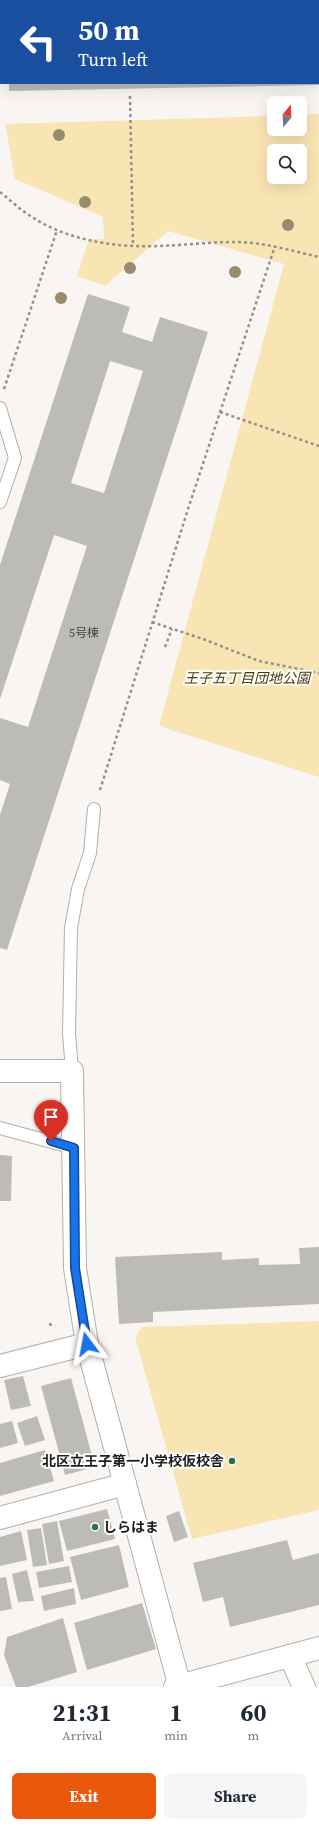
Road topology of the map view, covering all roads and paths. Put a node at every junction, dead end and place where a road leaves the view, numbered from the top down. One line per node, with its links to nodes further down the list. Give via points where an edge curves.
1 (130, 96): 4 (path)
2 (0, 192): 3 (path, via 27,214)
3 (57, 230): 4 (path, via 85,240); 7 (path)
4 (132, 246): 5 (path, via 237,242)
5 (275, 246): 6 (path); 9 (path)
6 (319, 257)
7 (2, 393)
8 (0, 408): 11 (lane, via 14,458)
9 (220, 412): 10 (path); 12 (path)
10 (319, 446)
11 (0, 502)
12 (152, 622): 13 (path); 16 (path)
13 (172, 629): 14 (path); 15 (path, via 259,661)
14 (165, 647)
15 (319, 673)
16 (94, 809): 18 (lane, via 90,853 78,889 71,928 69,1033)
17 (0, 1071): 18 (street)
18 (72, 1071): 20 (street)
19 (0, 1128): 20 (lane)
20 (74, 1148): 21 (street, via 75,1268)
21 (87, 1344): 22 (street); 23 (street)
22 (0, 1366)
23 (126, 1484): 24 (street); 27 (street)
24 (0, 1518)
25 (319, 1648): 26 (street)
26 (290, 1656): 27 (street); 28 (street)
27 (178, 1687)
28 (304, 1687)

